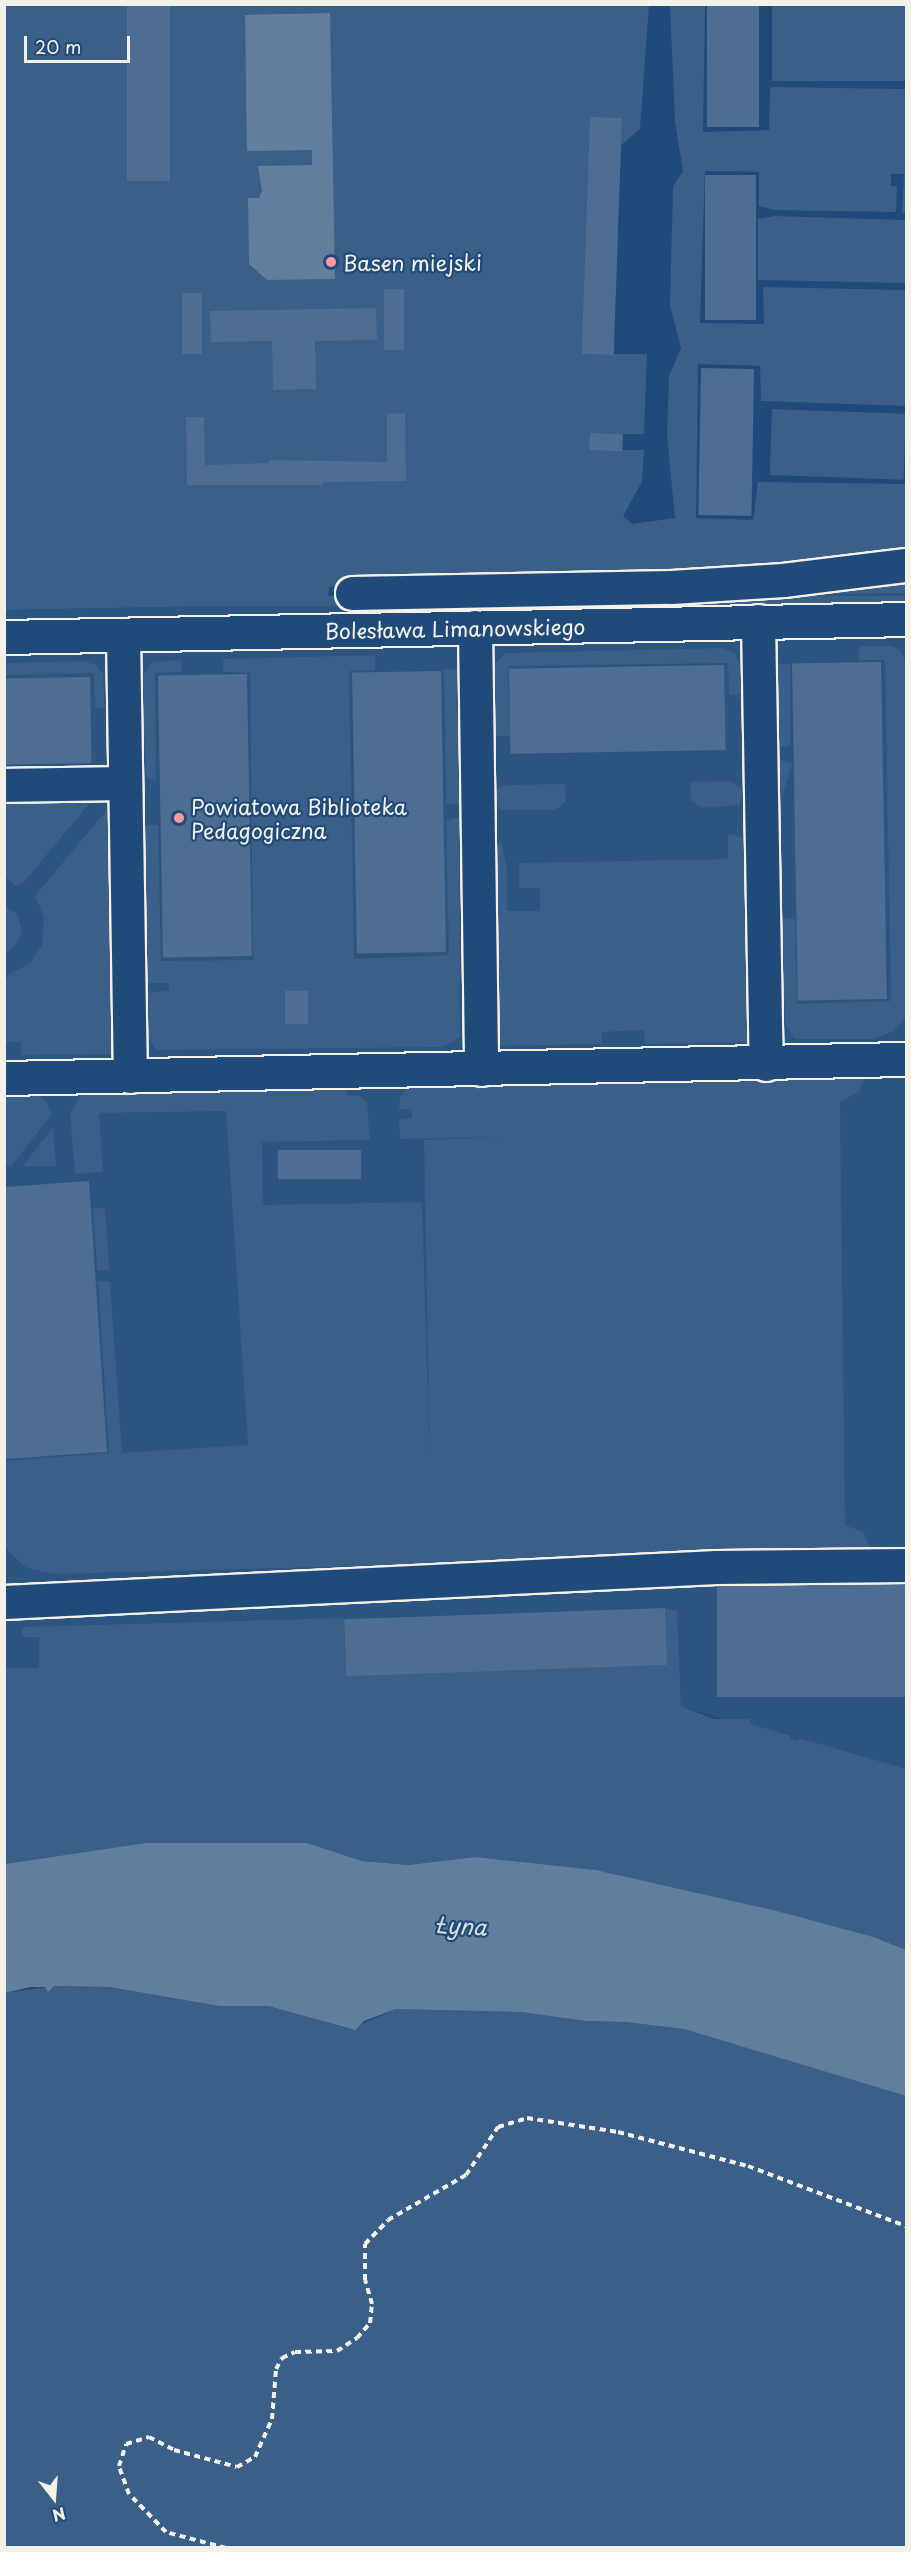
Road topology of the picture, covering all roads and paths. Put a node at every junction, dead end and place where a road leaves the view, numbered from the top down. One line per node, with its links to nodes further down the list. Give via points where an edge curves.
1 (906, 565): 2 (street, via 783,580 671,587)
2 (352, 593)
3 (906, 619): 4 (street, Bolesława Limanowskiego)
4 (758, 621): 5 (street, Bolesława Limanowskiego); 11 (street)
5 (475, 627): 6 (street, Bolesława Limanowskiego); 12 (street)
6 (123, 635): 7 (street, Bolesława Limanowskiego); 8 (street)
7 (4, 637)
8 (125, 783): 9 (street); 13 (street)
9 (4, 785)
10 (906, 1059): 11 (street)
11 (766, 1064): 12 (street)
12 (481, 1069): 13 (street)
13 (130, 1076): 14 (street)
14 (4, 1078)
15 (906, 1565): 16 (street, via 716,1568)
16 (4, 1602)
17 (906, 2226): 18 (path, via 748,2166 618,2132 527,2118 498,2127 466,2175 388,2220 365,2244 365,2280 372,2304 370,2323 357,2338 337,2351 295,2352 282,2358 276,2369 272,2419 255,2457 237,2467 174,2450 149,2437 126,2444 119,2466 129,2494 166,2532)
18 (226, 2547)

